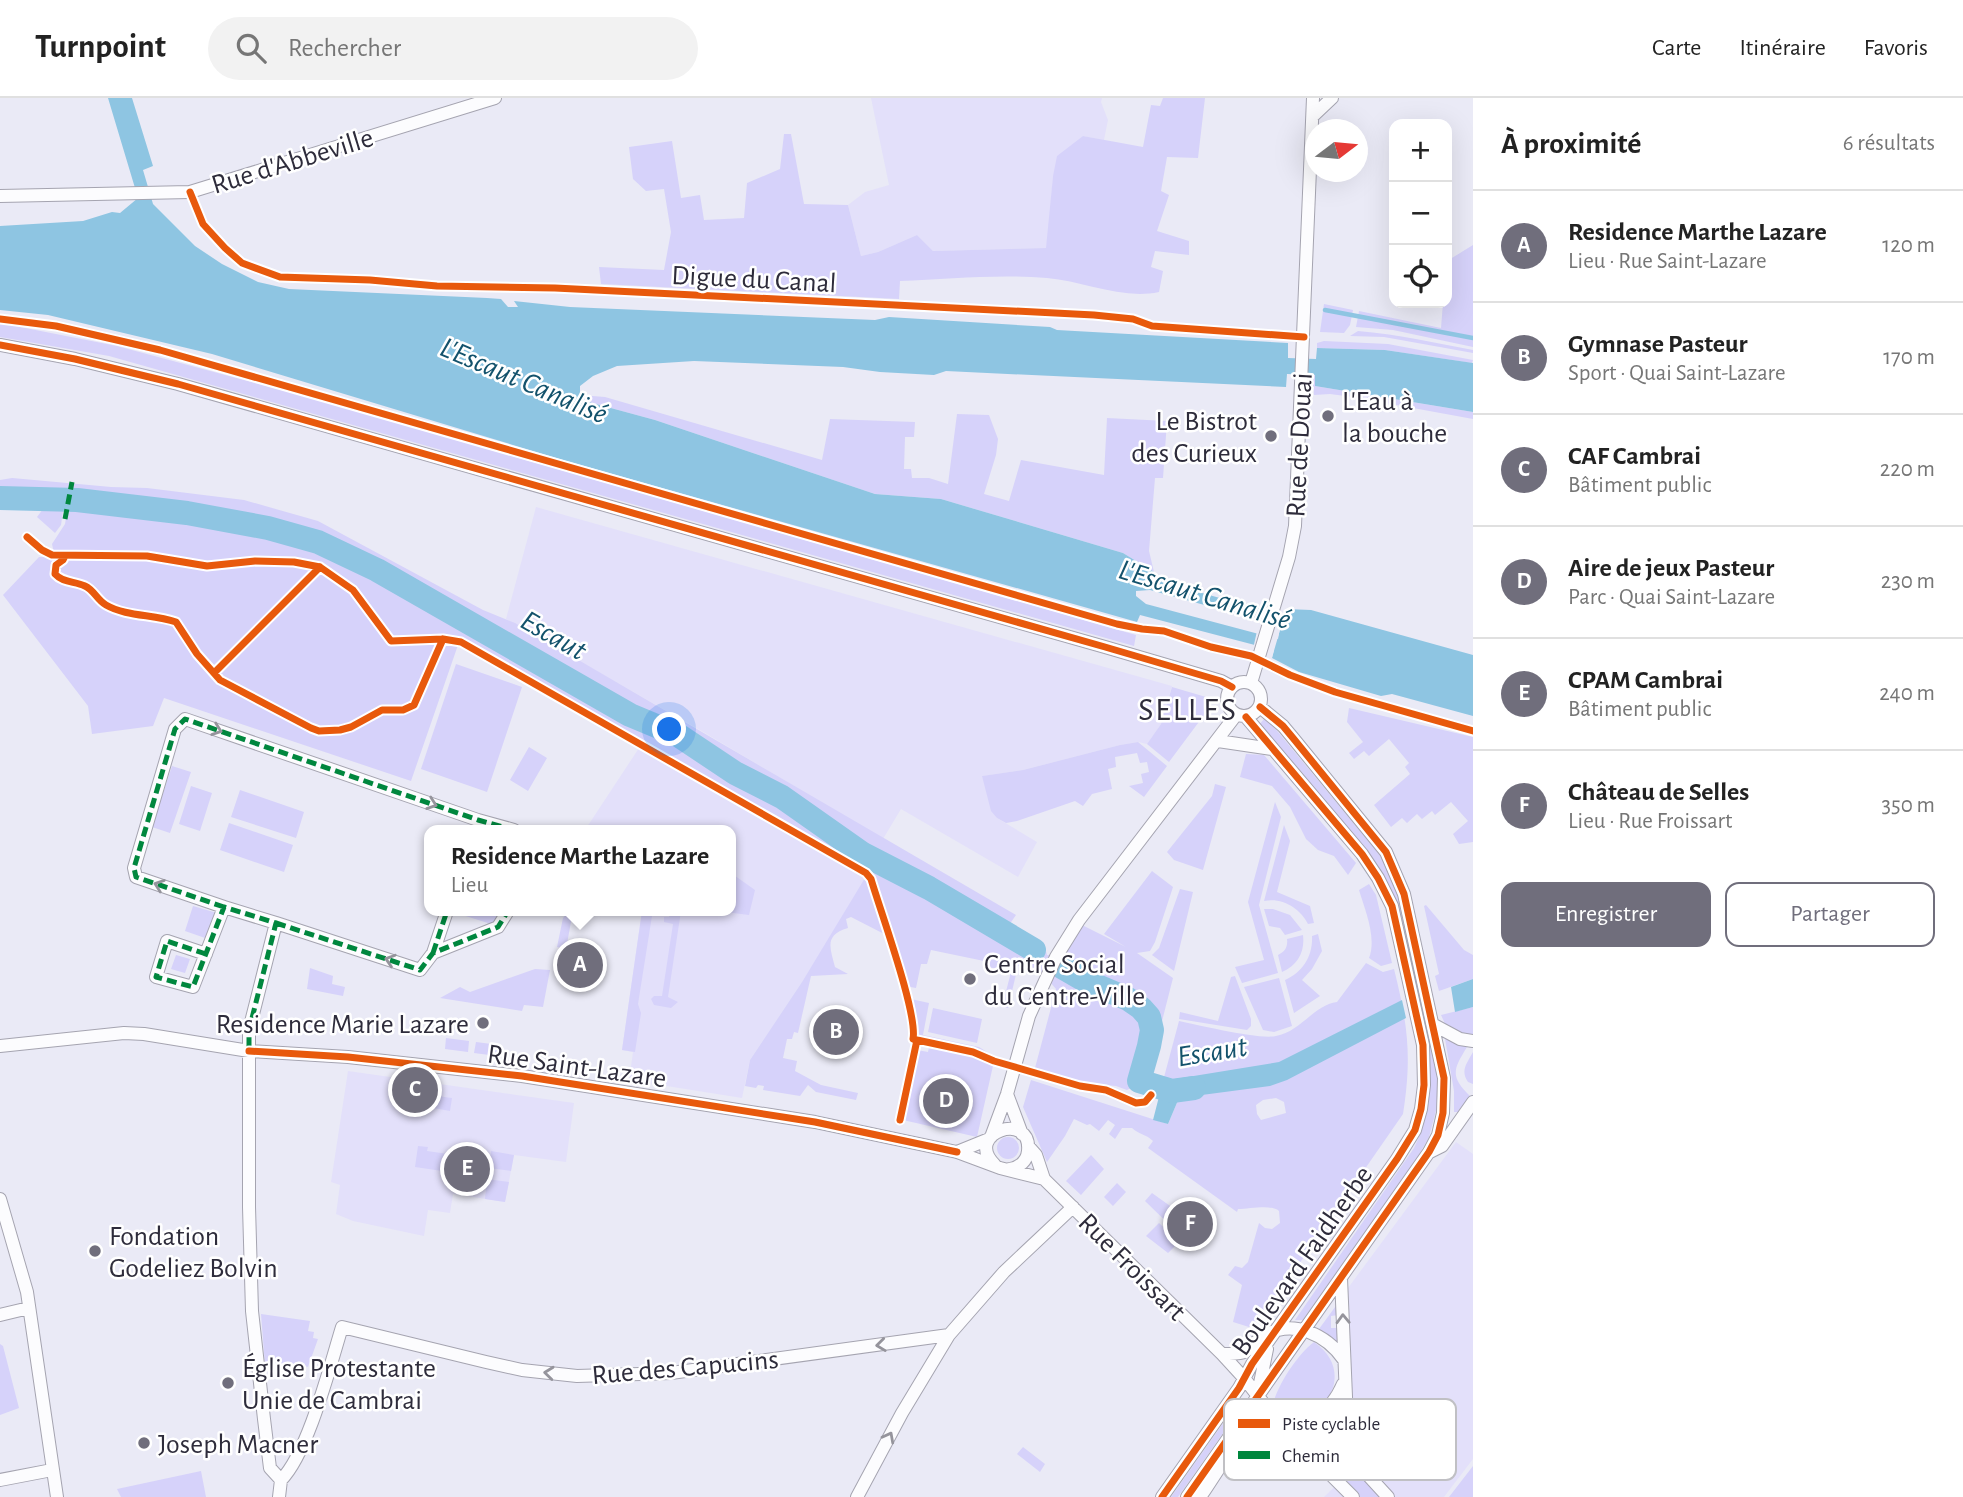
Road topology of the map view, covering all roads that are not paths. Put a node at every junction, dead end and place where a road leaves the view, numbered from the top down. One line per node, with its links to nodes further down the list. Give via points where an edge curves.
1 (495, 98): 5 (street, Rue d'Abbeville, via 190,192)
2 (1313, 98): 4 (street, Rue de Douai)
3 (1332, 98): 4 (street)
4 (1313, 116): 7 (street, Rue de Douai, via 1295,526)
5 (0, 196)
6 (0, 345): 8 (street, via 178,384 1105,646)
7 (1253, 678): 8 (street); 9 (street)
8 (1232, 687): 10 (street, via 1227,702 1230,710)
9 (1260, 707): 10 (street, via 1254,714); 20 (street, Boulevard Faidherbe, via 1283,726 1390,859 1406,902)
10 (1241, 716): 11 (street); 12 (street, Boulevard Faidherbe)
11 (1218, 741): 12 (street); 24 (street, via 1079,920 1056,957 1029,1016)
12 (1272, 749): 40 (street, Boulevard Faidherbe, via 1382,885 1397,922 1420,1030 1424,1085 1415,1130)
13 (477, 825): 14 (street, one-way to 13, via 136,877 134,868 175,729 185,719)
14 (224, 907): 17 (street); 19 (street)
15 (445, 916): 18 (street)
16 (505, 916): 18 (street, via 498,927)
17 (276, 923): 18 (street, one-way to 17, via 421,970); 23 (street, via 249,1030)
18 (433, 953)
19 (206, 954)
20 (1434, 1025): 21 (street); 29 (street, Boulevard Faidherbe, via 1445,1096 1442,1121)
21 (1473, 1041)
22 (0, 1046): 23 (street, Rue Saint-Lazare, via 124,1033)
23 (248, 1051): 28 (street, Rue Saint-Lazare, via 523,1076 815,1122); 56 (street, via 252,1311 270,1468)
24 (1007, 1094): 26 (street); 27 (street, Rue Froissart)
25 (1473, 1101): 29 (street, Boulevard Faidherbe, via 1442,1146)
26 (990, 1138): 27 (street, via 1010,1128); 28 (street); 30 (street, via 989,1157)
27 (1025, 1140): 31 (street, via 1026,1159); 32 (street, Rue Froissart)
28 (957, 1152): 30 (street, Rue Saint-Lazare)
29 (1429, 1152): 35 (street, Boulevard Faidherbe)
30 (996, 1166): 31 (street)
31 (1010, 1169): 32 (street, Rue Froissart)
32 (1044, 1179): 34 (street, Rue Froissart)
33 (0, 1199): 36 (street)
34 (1073, 1206): 39 (street, via 1004,1272); 41 (street, Rue Froissart)
35 (1341, 1278): 38 (street, Boulevard Faidherbe); 42 (street, one-way to 35)
36 (29, 1308): 37 (street); 54 (street)
37 (0, 1315)
38 (1305, 1329): 40 (street); 42 (street, via 1333,1345); 45 (street, Boulevard Faidherbe)
39 (949, 1335): 56 (street, Rue des Capucins, one-way to 56, via 671,1373 577,1376 522,1370 342,1327 302,1447); 61 (street, one-way to 39)
40 (1273, 1336): 41 (street, via 1261,1338 1246,1352); 43 (street, Boulevard Faidherbe); 45 (street)
41 (1222, 1354): 43 (street, Rue Froissart)
42 (1345, 1360): 44 (street)
43 (1244, 1378): 45 (street, Rue Froissart); 46 (street, Boulevard Faidherbe)
44 (1345, 1380): 49 (street); 50 (street)
45 (1258, 1396): 47 (street, Boulevard Faidherbe); 48 (street, Rue Froissart)
46 (1230, 1399)
47 (1256, 1399)
48 (1260, 1399)
49 (1335, 1399)
50 (1346, 1399)
51 (1224, 1407): 62 (street, Boulevard Faidherbe)
52 (1224, 1444): 63 (street, Boulevard Faidherbe)
53 (1224, 1465): 64 (street)
54 (52, 1471): 55 (street); 59 (street)
55 (0, 1480)
56 (281, 1480): 60 (street)
57 (1336, 1480): 65 (street, Rue Froissart)
58 (1372, 1480): 66 (street)
59 (57, 1497)
60 (279, 1497)
61 (857, 1497)
62 (1162, 1497)
63 (1187, 1497)
64 (1200, 1497)
65 (1353, 1497)
66 (1388, 1497)

